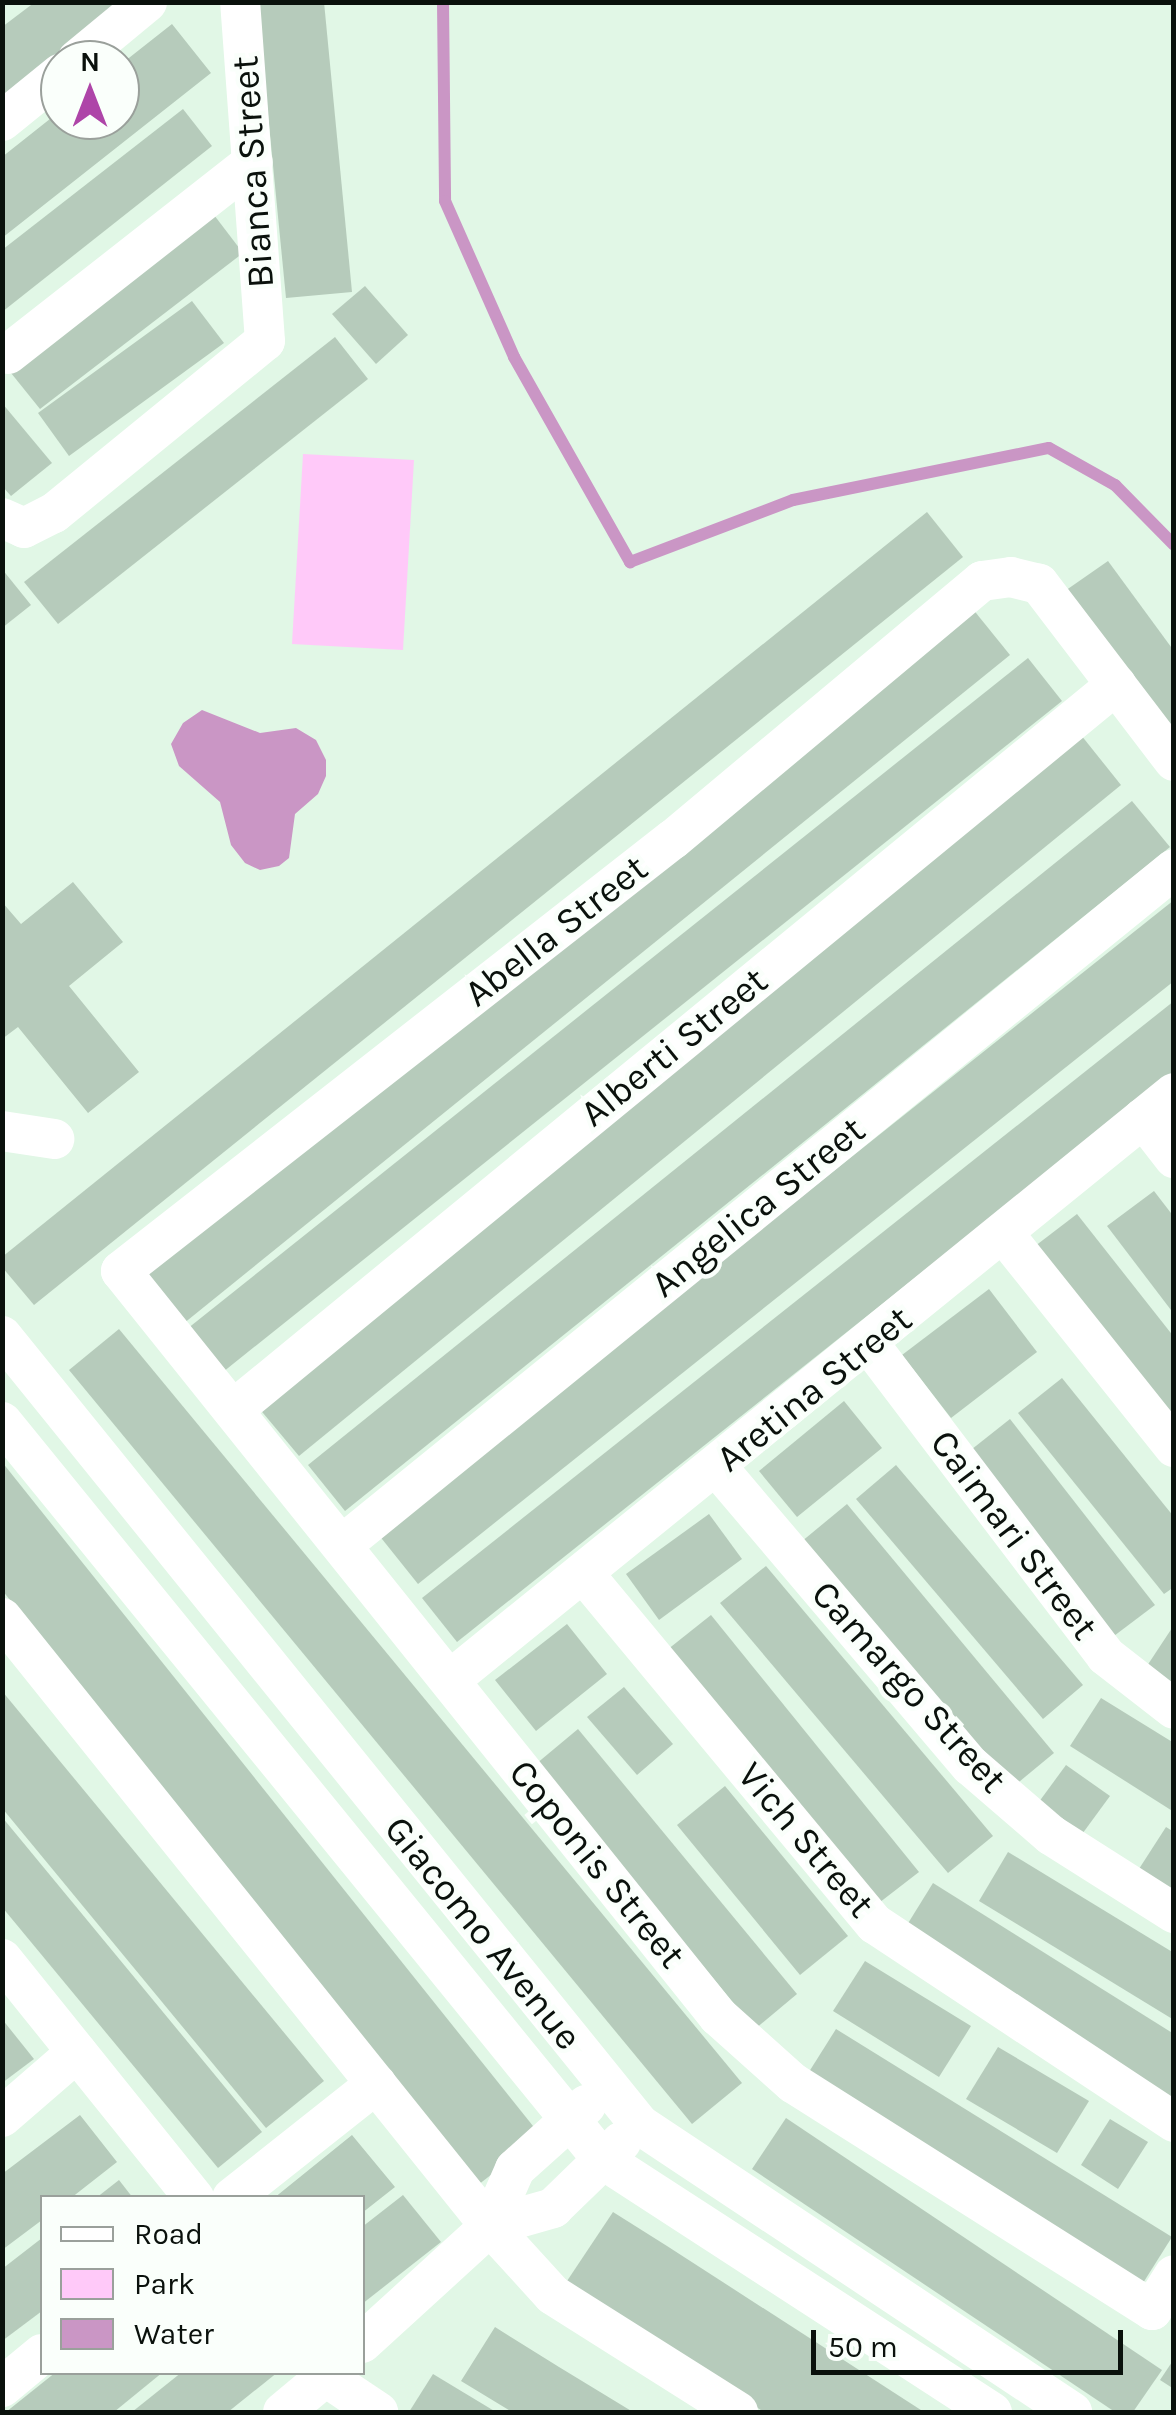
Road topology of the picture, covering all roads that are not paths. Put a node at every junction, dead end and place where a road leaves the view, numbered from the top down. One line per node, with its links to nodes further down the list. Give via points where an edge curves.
1 (146, 2): 3 (street)
2 (240, 2): 6 (street, Bianca Street)
3 (101, 40)
4 (40, 90): 5 (street)
5 (2, 121)
6 (253, 162): 7 (street); 8 (street, Bianca Street, via 265,340 54,513)
7 (8, 354)
8 (13, 523)
9 (1116, 685): 10 (street); 18 (street, Abella Street, via 1039,584 1011,577 982,581 674,839); 21 (street, Alberti Street)
10 (1174, 761)
11 (1174, 869): 25 (street, Angelica Street)
12 (1174, 1093): 13 (street, Aretina Street)
13 (1143, 1118): 16 (street); 17 (street, Aretina Street)
14 (2, 1131): 15 (street)
15 (54, 1139)
16 (1174, 1158)
17 (1004, 1234): 20 (street, Aretina Street); 23 (street)
18 (120, 1271): 21 (street, Coponis Street)
19 (2, 1336): 34 (street, Giacomo Avenue)
20 (870, 1345): 24 (street, Aretina Street); 29 (street, Caimari Street, via 1106,1656)
21 (233, 1410): 25 (street, Coponis Street)
22 (2, 1422): 36 (street, Giacomo Avenue)
23 (1174, 1447)
24 (717, 1467): 26 (street, Aretina Street); 30 (street, Camargo Street, via 970,1766 1051,1835)
25 (342, 1545): 28 (street, Coponis Street)
26 (584, 1574): 28 (street, Aretina Street); 37 (street, Vich Street, via 875,1924)
27 (2, 1618): 33 (street)
28 (450, 1680): 43 (street, Coponis Street, via 718,2016 793,2084 1152,2310)
29 (1174, 1709)
30 (1174, 1914)
31 (2, 1959): 32 (street)
32 (78, 2052): 35 (street); 40 (street)
33 (376, 2084): 41 (street); 42 (street)
34 (607, 2087): 36 (street); 38 (street, Giacomo Avenue)
35 (2, 2117)
36 (568, 2121): 39 (street, Giacomo Avenue); 42 (street, via 515,2169)
37 (1174, 2122)
38 (640, 2125): 39 (street); 52 (street, Giacomo Avenue)
39 (602, 2159): 42 (street, via 553,2208); 51 (street, Giacomo Avenue)
40 (192, 2195)
41 (236, 2195)
42 (490, 2226): 44 (street); 50 (street, via 553,2295)
43 (1174, 2275)
44 (365, 2340)
45 (40, 2356): 47 (street)
46 (328, 2375): 48 (street); 49 (street)
47 (2, 2387)
48 (282, 2412)
49 (378, 2412)
50 (738, 2412)
51 (992, 2412)
52 (1072, 2412)

